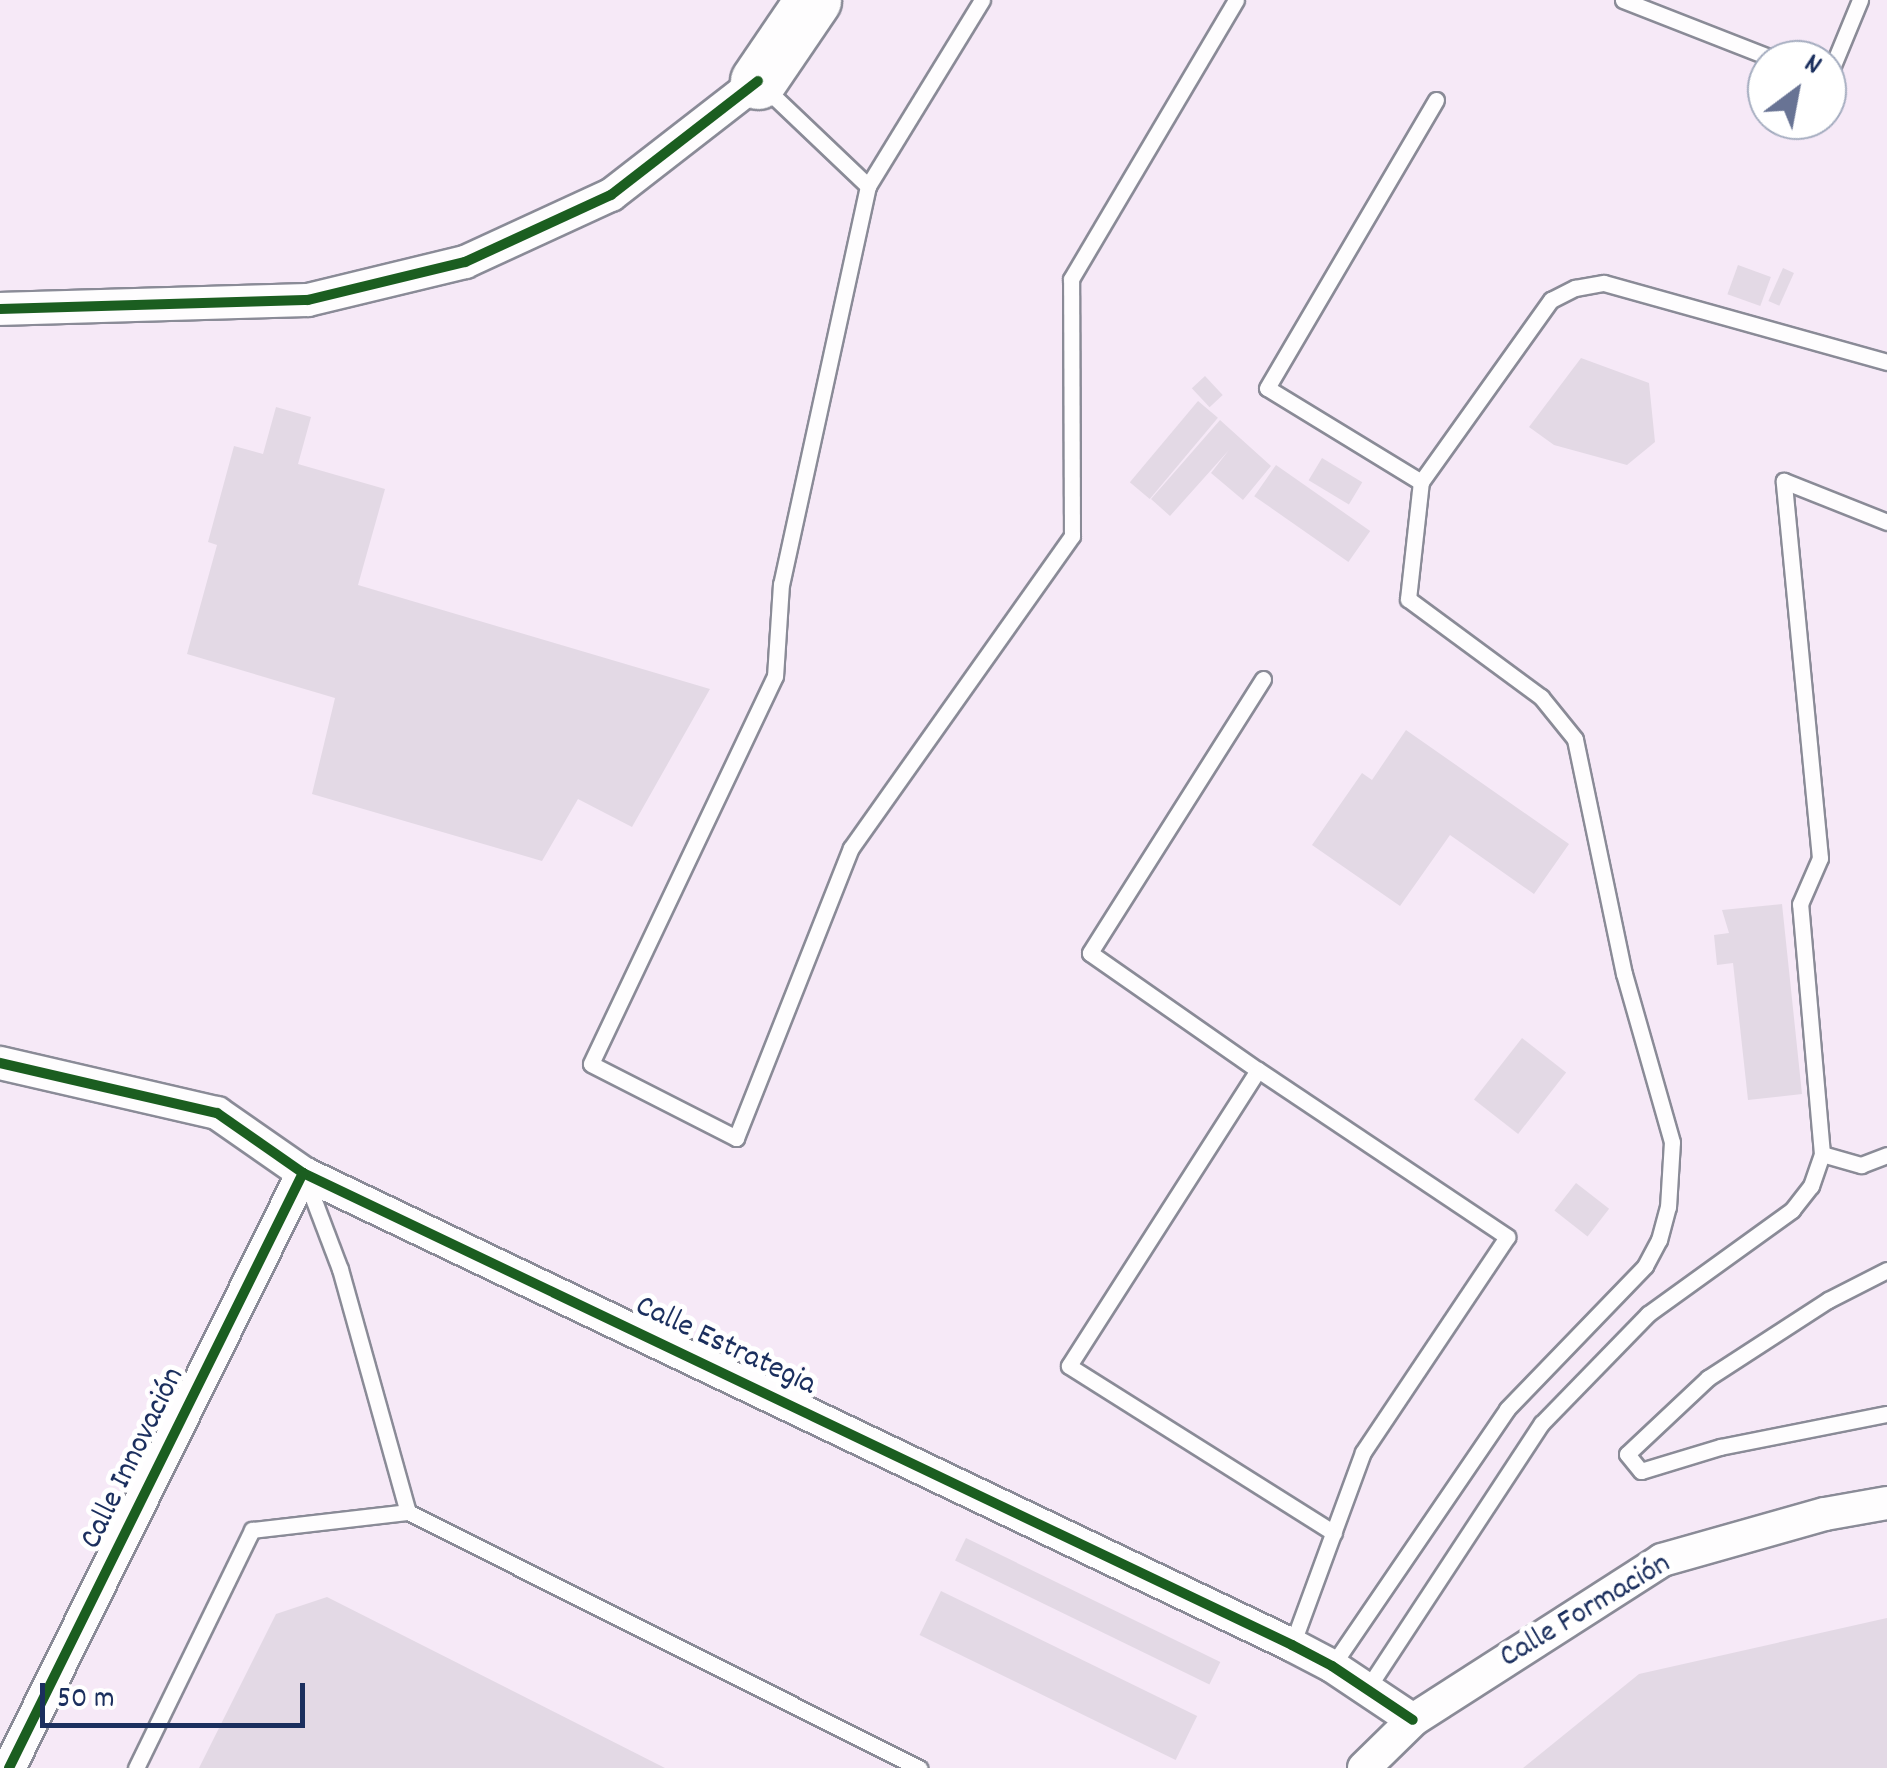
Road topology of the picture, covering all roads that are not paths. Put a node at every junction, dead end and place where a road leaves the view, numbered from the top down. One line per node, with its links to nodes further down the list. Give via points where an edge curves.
1 (813, 0): 8 (highway)
2 (982, 0): 10 (lane)
3 (1236, 0): 10 (lane, via 1071,279 1072,536 851,848 736,1138 591,1064 774,676 781,584)
4 (1623, 0): 7 (lane)
5 (1860, 0): 6 (lane)
6 (1844, 40)
7 (1747, 49)
8 (758, 81): 10 (lane); 11 (street, via 612,195 465,262 308,300)
9 (1436, 100): 13 (lane, via 1267,388)
10 (868, 186)
11 (0, 309)
12 (1887, 362): 13 (lane, via 1604,284 1575,288 1550,300)
13 (1421, 482): 27 (lane, via 1408,600 1541,698 1575,739 1624,974 1672,1142 1668,1207 1645,1266 1507,1409)
14 (1887, 522): 18 (lane, via 1784,480 1820,858 1800,904)
15 (1263, 680): 17 (lane, via 1090,952)
16 (0, 1063): 20 (street, Calle Estrategia, via 218,1113)
17 (1258, 1070): 25 (lane, via 1507,1237 1364,1452); 25 (lane, via 1070,1366)
18 (1822, 1154): 19 (lane, via 1861,1165); 28 (lane, via 1811,1186 1792,1210 1648,1314 1542,1423)
19 (1887, 1154)
20 (303, 1173): 24 (lane, via 340,1270); 26 (street, Calle Estrategia); 30 (street, Calle Innovación)
21 (1887, 1270): 22 (lane, via 1708,1378 1627,1454 1642,1471 1720,1447)
22 (1887, 1414)
23 (1887, 1503): 29 (street, Calle Formación, via 1662,1560)
24 (408, 1512): 31 (lane, via 252,1530); 32 (lane)
25 (1334, 1532): 26 (lane)
26 (1292, 1645): 27 (street, Calle Estrategia)
27 (1332, 1666): 28 (street, Calle Estrategia)
28 (1367, 1690): 29 (street, Calle Estrategia)
29 (1412, 1720): 33 (street, Calle Formación)
30 (9, 1768)
31 (136, 1768)
32 (919, 1768)
33 (1364, 1768)

